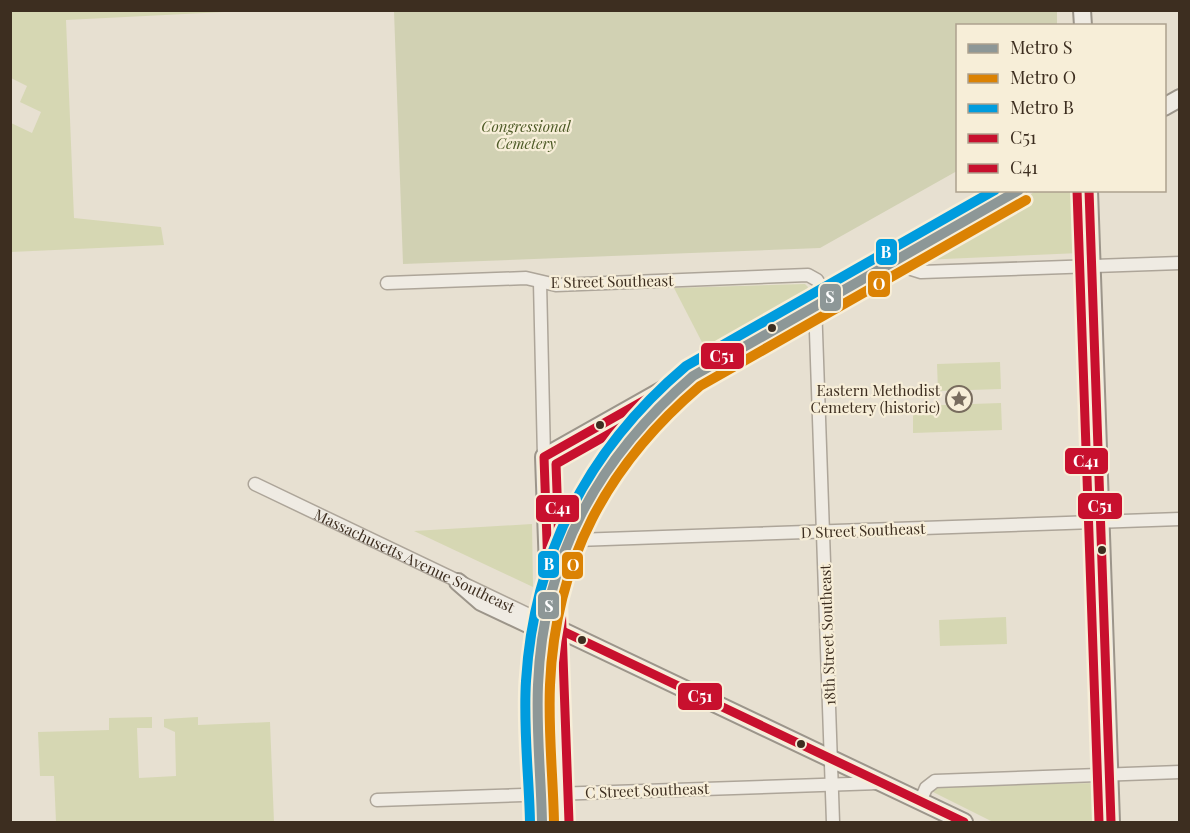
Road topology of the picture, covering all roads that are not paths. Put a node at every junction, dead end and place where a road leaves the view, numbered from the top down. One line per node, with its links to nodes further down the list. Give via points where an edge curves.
1 (1179, 98): 2 (main road)
2 (1166, 106)
3 (1013, 192): 5 (main road)
4 (1089, 192): 7 (main road)
5 (896, 259): 7 (street, via 921,272); 10 (main road)
6 (1179, 263): 7 (street)
7 (1092, 266): 14 (main road)
8 (540, 282): 9 (street, E Street Southeast, via 526,278); 10 (street, E Street Southeast, via 556,285 808,275 817,280); 11 (street)
9 (387, 283)
10 (821, 300): 11 (main road); 15 (street, 18th Street Southeast)
11 (544, 457): 16 (main road)
12 (255, 484): 17 (street, Massachusetts Avenue Southeast)
13 (1179, 519): 14 (street, D Street Southeast)
14 (1101, 522): 15 (street, D Street Southeast); 21 (main road)
15 (823, 531): 16 (street, D Street Southeast); 19 (street, 18th Street Southeast)
16 (547, 541): 18 (main road)
17 (458, 582): 18 (main road, via 481,602)
18 (550, 630): 19 (main road); 24 (main road)
19 (831, 759): 22 (main road); 23 (street, 18th Street Southeast)
20 (1179, 772): 21 (street)
21 (1110, 774): 26 (street, via 935,781); 30 (main road)
22 (880, 783): 23 (street, C Street Southeast); 26 (main road)
23 (832, 784): 24 (street, C Street Southeast); 28 (street, 18th Street Southeast)
24 (556, 794): 25 (street, C Street Southeast); 27 (main road)
25 (377, 800)
26 (920, 802): 29 (main road)
27 (557, 822)
28 (833, 822)
29 (964, 822)
30 (1112, 822)

